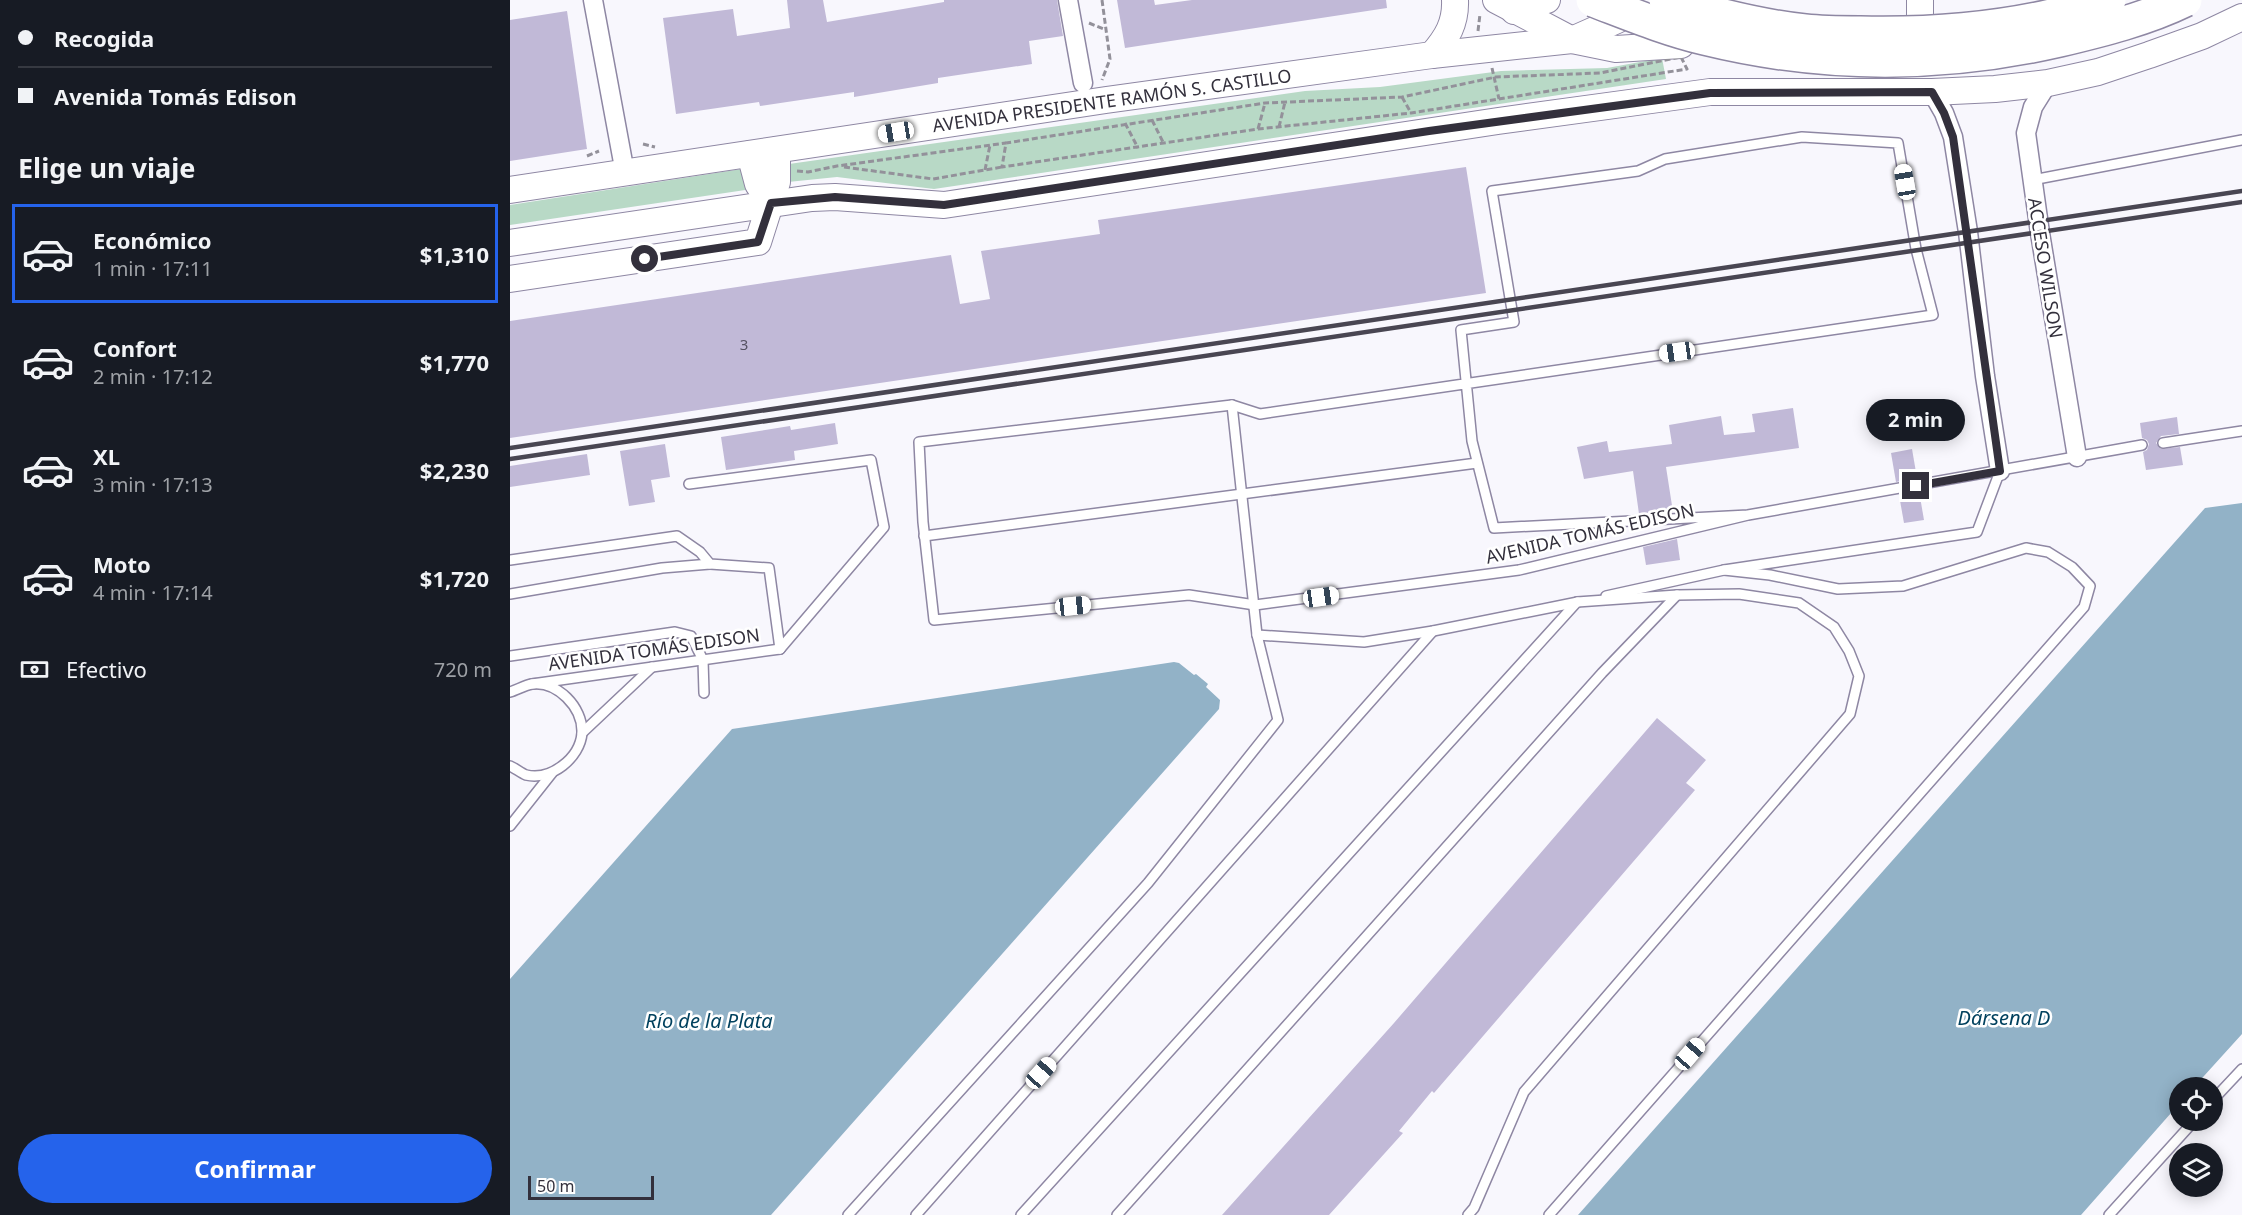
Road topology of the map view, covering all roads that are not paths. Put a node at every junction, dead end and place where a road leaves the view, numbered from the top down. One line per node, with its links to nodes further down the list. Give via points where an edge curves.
1 (593, 0): 20 (street)
2 (1068, 0): 14 (street)
3 (1455, 0): 13 (main road, via 1453,26)
4 (1547, 0): 8 (main road)
5 (1666, 0): 6 (highway, bridge, via 1741,21 1807,32 1895,34 2006,26)
6 (2109, 0)
7 (2185, 0): 9 (highway, bridge, via 2104,30 2007,52 1922,60 1821,59 1756,50)
8 (1498, 6): 11 (main road)
9 (1605, 10): 11 (main road, AVENIDA PRESIDENTE RAMÓN S. CASTILLO)
10 (2242, 17): 15 (main road, via 2150,55)
11 (1572, 40): 12 (main road, AVENIDA PRESIDENTE RAMÓN S. CASTILLO, via 1616,49); 13 (main road, AVENIDA PRESIDENTE RAMÓN S. CASTILLO)
12 (1681, 45)
13 (1432, 55): 18 (main road, AVENIDA PRESIDENTE RAMÓN S. CASTILLO)
14 (1083, 83)
15 (2048, 83): 16 (main road); 21 (street, ACCESO WILSON, via 2032,107 2026,133)
16 (1932, 92): 23 (main road, via 1710,93 1429,131 944,205 835,197); 33 (street, via 1953,137)
17 (2242, 140): 21 (lane)
18 (777, 150): 19 (main road, AVENIDA PRESIDENTE RAMÓN S. CASTILLO); 23 (main road, via 777,182)
19 (750, 154): 20 (main road, AVENIDA PRESIDENTE RAMÓN S. CASTILLO); 23 (main road, via 758,184)
20 (625, 173): 22 (main road, AVENIDA PRESIDENTE RAMÓN S. CASTILLO)
21 (2032, 180): 31 (street, ACCESO WILSON)
22 (510, 190)
23 (771, 203): 24 (main road); 25 (main road, via 758,242)
24 (510, 243)
25 (510, 279)
26 (1467, 383): 26 (lane, via 1933,315 1916,249 1898,143 1802,137 1665,159 1638,171 1492,190 1514,322 1461,330); 27 (lane, via 1260,414); 32 (lane)
27 (1232, 405): 35 (lane); 37 (lane, via 919,442)
28 (2242, 431): 29 (lane)
29 (2163, 443)
30 (2142, 445): 31 (lane, AVENIDA TOMÁS EDISON)
31 (2077, 457): 33 (lane, AVENIDA TOMÁS EDISON)
32 (1477, 463): 35 (lane); 36 (lane, via 1494,528)
33 (2000, 471): 36 (lane, AVENIDA TOMÁS EDISON); 40 (lane, via 1977,532)
34 (689, 484): 47 (lane, via 871,460 884,527)
35 (1243, 495): 37 (lane); 44 (lane)
36 (1748, 515): 44 (lane, AVENIDA TOMÁS EDISON, via 1519,570)
37 (924, 536): 44 (lane, AVENIDA TOMÁS EDISON, via 934,620 1190,595)
38 (510, 560): 39 (lane, via 677,536)
39 (710, 564): 41 (lane, via 662,568); 47 (lane, via 769,568)
40 (1724, 570): 43 (lane); 66 (lane, via 1770,575 1838,590 1903,586 2026,548 2048,552 2072,567 2090,586 2084,608)
41 (510, 594)
42 (1677, 595): 43 (lane); 64 (lane, via 1602,673); 65 (lane, via 1739,594 1799,603 1834,627 1859,676 1850,714 1524,1092)
43 (1577, 602): 45 (lane); 63 (lane)
44 (1255, 606): 46 (lane)
45 (1433, 631): 46 (lane, via 1364,642); 62 (lane)
46 (1257, 635): 61 (lane, via 1278,720 1148,883)
47 (780, 649): 49 (lane, AVENIDA TOMÁS EDISON)
48 (510, 656): 49 (lane, via 675,632 691,636)
49 (703, 660): 50 (lane, AVENIDA TOMÁS EDISON); 53 (lane)
50 (652, 668): 51 (lane, AVENIDA TOMÁS EDISON); 54 (lane)
51 (532, 684): 52 (lane, AVENIDA TOMÁS EDISON); 54 (lane, via 558,689 576,707)
52 (510, 692)
53 (704, 693)
54 (582, 733): 56 (lane, via 573,757)
55 (510, 766): 56 (lane, via 526,775)
56 (552, 773): 57 (lane)
57 (510, 826)
58 (2242, 1069): 59 (lane)
59 (2223, 1089)
60 (2185, 1131): 67 (lane)
61 (848, 1215)
62 (916, 1215)
63 (1021, 1215)
64 (1117, 1215)
65 (1468, 1215)
66 (1549, 1215)
67 (2109, 1215)

